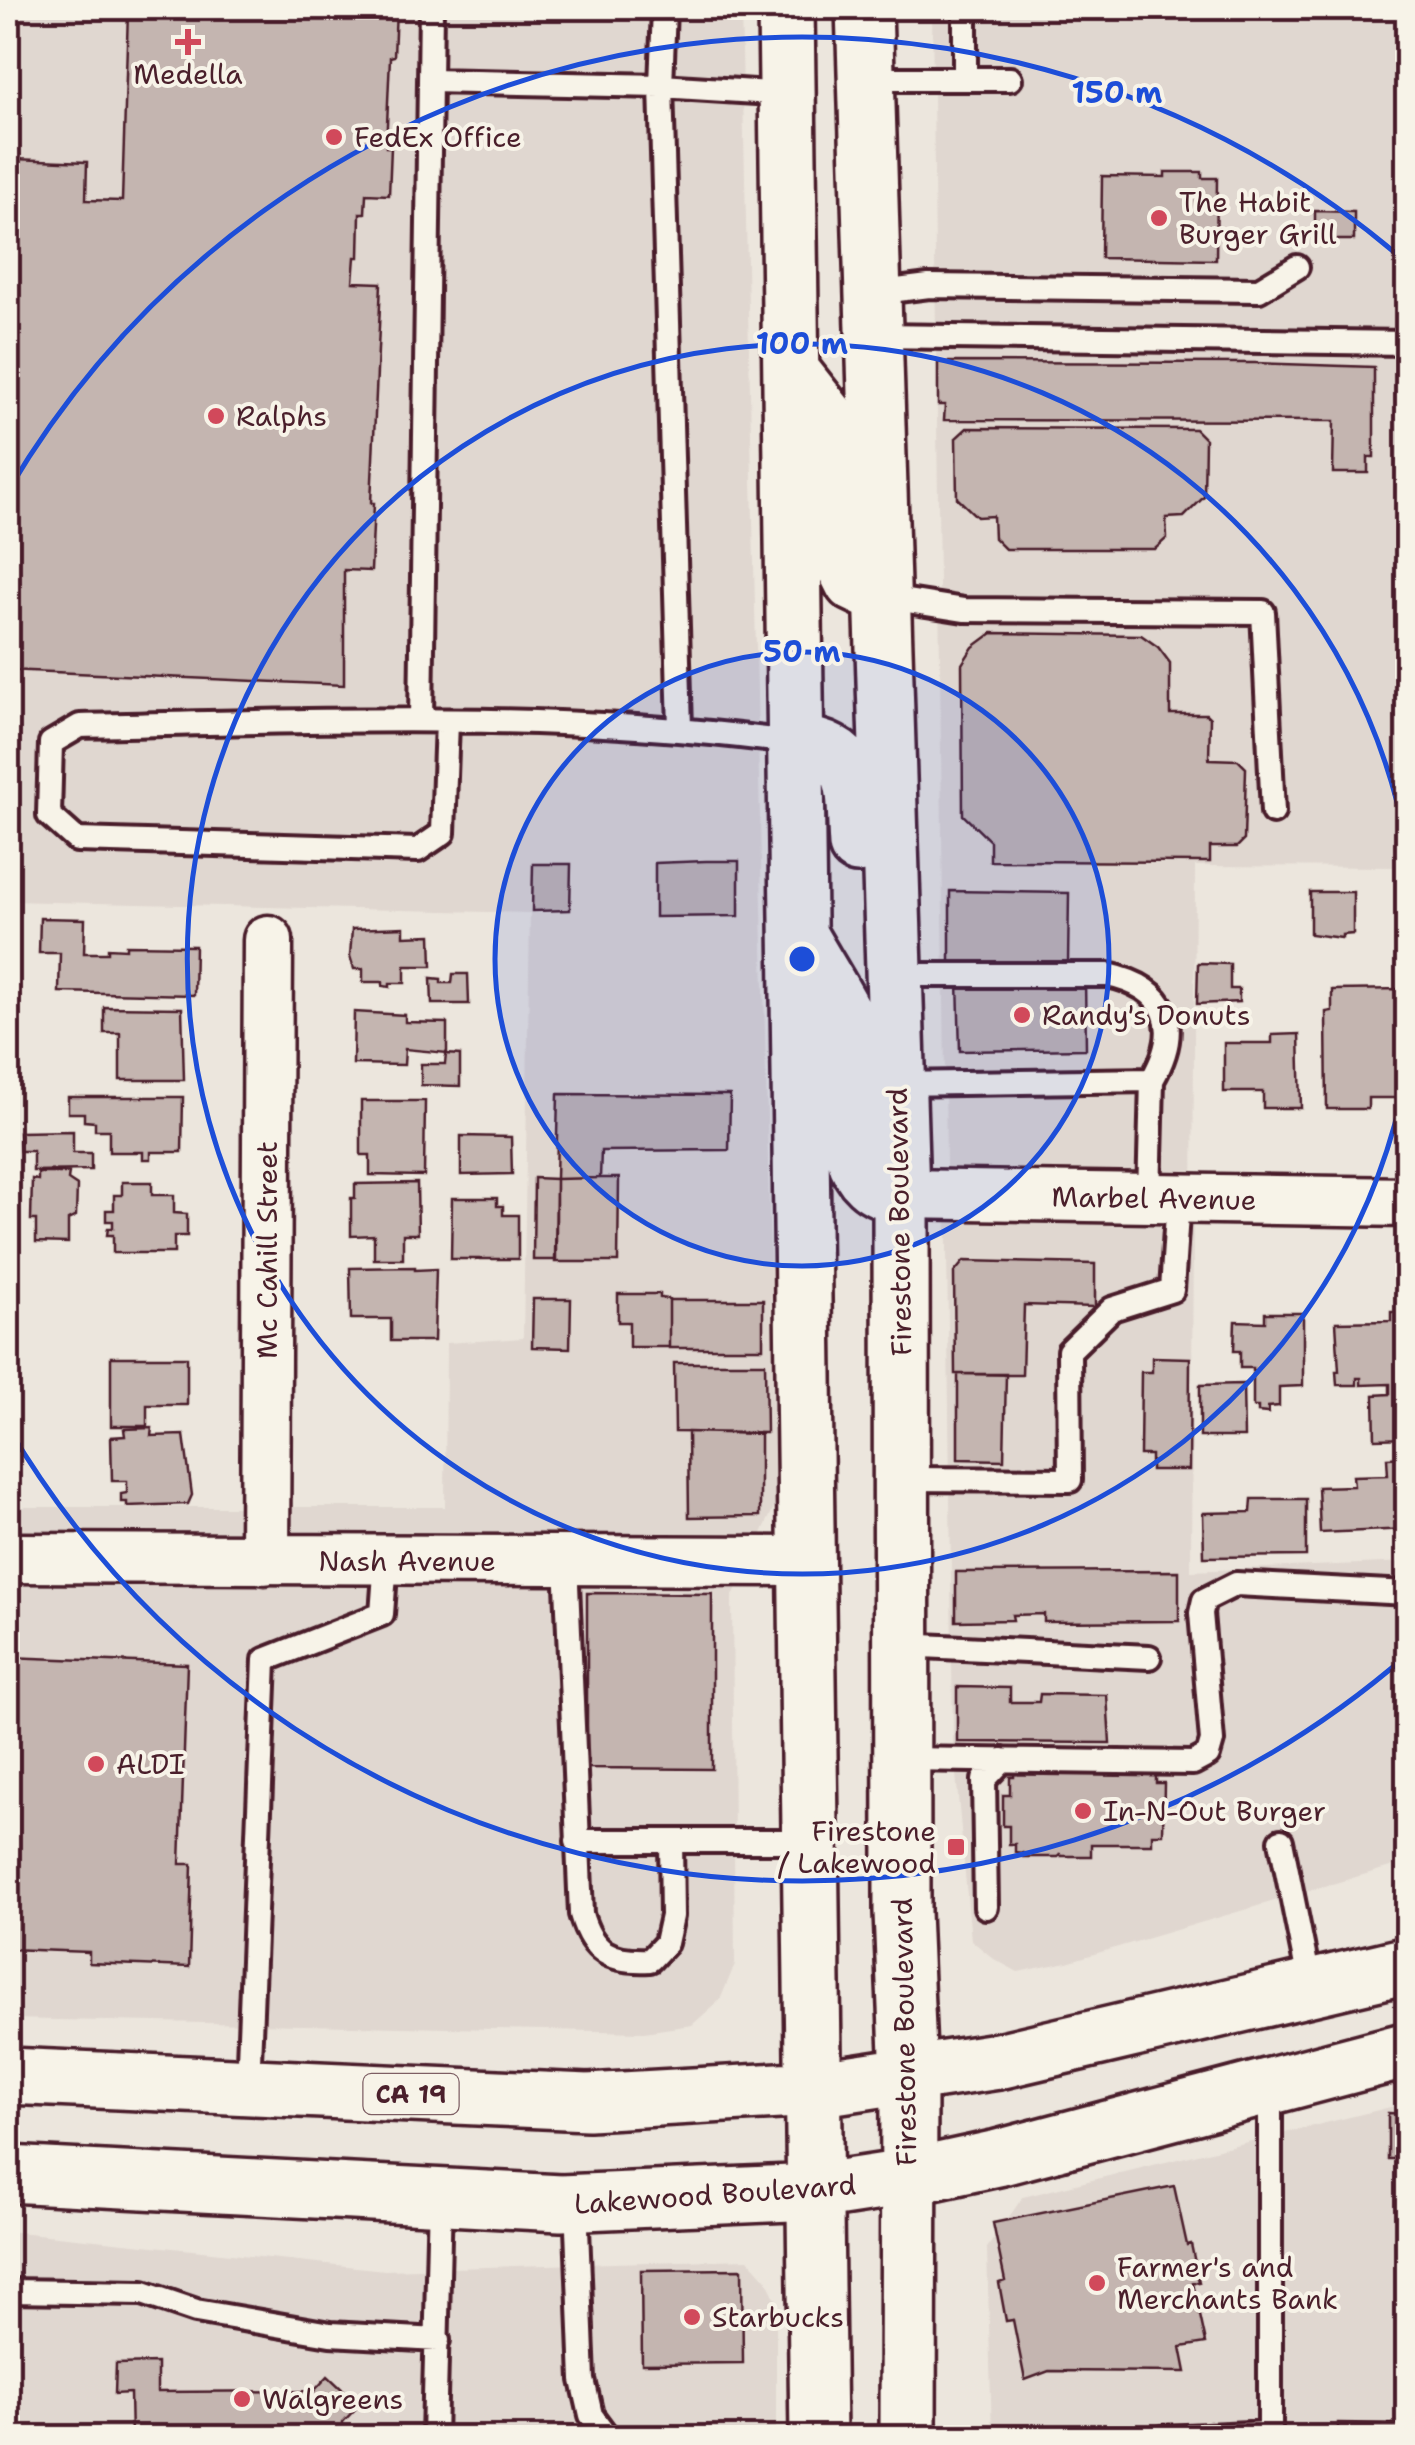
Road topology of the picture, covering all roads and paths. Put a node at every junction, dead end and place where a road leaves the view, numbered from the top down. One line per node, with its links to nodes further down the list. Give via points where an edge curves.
1 (431, 8): 9 (lane)
2 (664, 8): 10 (lane)
3 (864, 8): 6 (main road, Firestone Boulevard)
4 (965, 8): 7 (lane)
5 (786, 21): 11 (main road); 13 (main road, via 821,104 822,234 834,271)
6 (865, 78): 7 (lane); 13 (main road, Firestone Boulevard)
7 (965, 79): 8 (lane)
8 (1010, 79)
9 (430, 82): 10 (lane); 17 (lane)
10 (661, 86): 11 (lane); 19 (lane)
11 (787, 94): 15 (main road)
12 (1297, 266): 13 (lane, via 1259,290 929,286)
13 (871, 315): 14 (lane); 16 (main road, Firestone Boulevard)
14 (1408, 344)
15 (791, 371): 16 (main road, via 832,424 839,555 853,582); 20 (main road)
16 (882, 597): 21 (lane, via 964,610 1263,612); 24 (main road, Firestone Boulevard)
17 (420, 720): 18 (lane); 18 (lane, via 80,726 51,743 49,815 77,840 418,850 444,833)
18 (448, 721): 19 (lane)
19 (680, 728): 20 (lane)
20 (796, 744): 22 (main road); 24 (main road, via 837,754 853,780 858,864)
21 (1273, 812)
22 (799, 936): 27 (main road, via 852,1032 856,1167 886,1193); 35 (main road)
23 (268, 940): 32 (street, Mc Cahill Street)
24 (893, 955): 25 (lane, via 1108,975 1142,984 1167,1019 1167,1043); 26 (main road, Firestone Boulevard)
25 (1152, 1080): 26 (lane); 28 (lane)
26 (898, 1084): 27 (main road, Firestone Boulevard)
27 (901, 1194): 28 (street, Marbel Avenue); 30 (main road, Firestone Boulevard)
28 (1163, 1198): 29 (street, Marbel Avenue); 30 (lane, via 1172,1290 1112,1308 1069,1351 1070,1480)
29 (1408, 1202)
30 (902, 1479): 37 (main road, Firestone Boulevard)
31 (8, 1558): 32 (street, Nash Avenue)
32 (265, 1560): 33 (street, Nash Avenue)
33 (386, 1560): 34 (street, Nash Avenue); 51 (lane, via 382,1614 265,1660)
34 (566, 1561): 35 (street, Nash Avenue); 41 (lane)
35 (806, 1562): 43 (main road)
36 (1408, 1593): 40 (lane, via 1236,1584 1204,1600 1212,1740 1208,1755 1193,1763)
37 (902, 1645): 38 (lane); 39 (main road, Firestone Boulevard)
38 (1149, 1656)
39 (903, 1760): 40 (lane); 50 (main road, Firestone Boulevard)
40 (1002, 1760): 45 (lane, via 984,1780)
41 (576, 1841): 42 (lane); 42 (lane, via 586,1932 610,1957 627,1961 650,1960 666,1943)
42 (671, 1841): 43 (lane)
43 (810, 1841): 53 (main road)
44 (1281, 1841): 47 (lane)
45 (986, 1906)
46 (1408, 1965): 47 (main road)
47 (1311, 1990): 50 (main road)
48 (1408, 2050): 52 (main road, Lakewood Boulevard)
49 (8, 2076): 51 (main road, CA 19)
50 (909, 2077): 53 (main road); 55 (main road, Firestone Boulevard)
51 (248, 2087): 53 (main road, CA 19, via 588,2102)
52 (1270, 2088): 55 (main road, Lakewood Boulevard); 65 (lane, via 1270,2434)
53 (814, 2089): 56 (main road)
54 (8, 2174): 57 (main road, Lakewood Boulevard)
55 (906, 2178): 56 (main road, Lakewood Boulevard); 64 (main road, Firestone Boulevard)
56 (815, 2192): 58 (main road, Lakewood Boulevard); 63 (main road)
57 (440, 2197): 58 (main road, Lakewood Boulevard); 60 (lane)
58 (576, 2202): 62 (lane, via 583,2380 591,2415)
59 (8, 2291): 60 (lane, via 143,2293 196,2311 330,2334)
60 (438, 2340): 61 (lane)
61 (434, 2438)
62 (608, 2438)
63 (818, 2438)
64 (908, 2438)
65 (1164, 2438)

